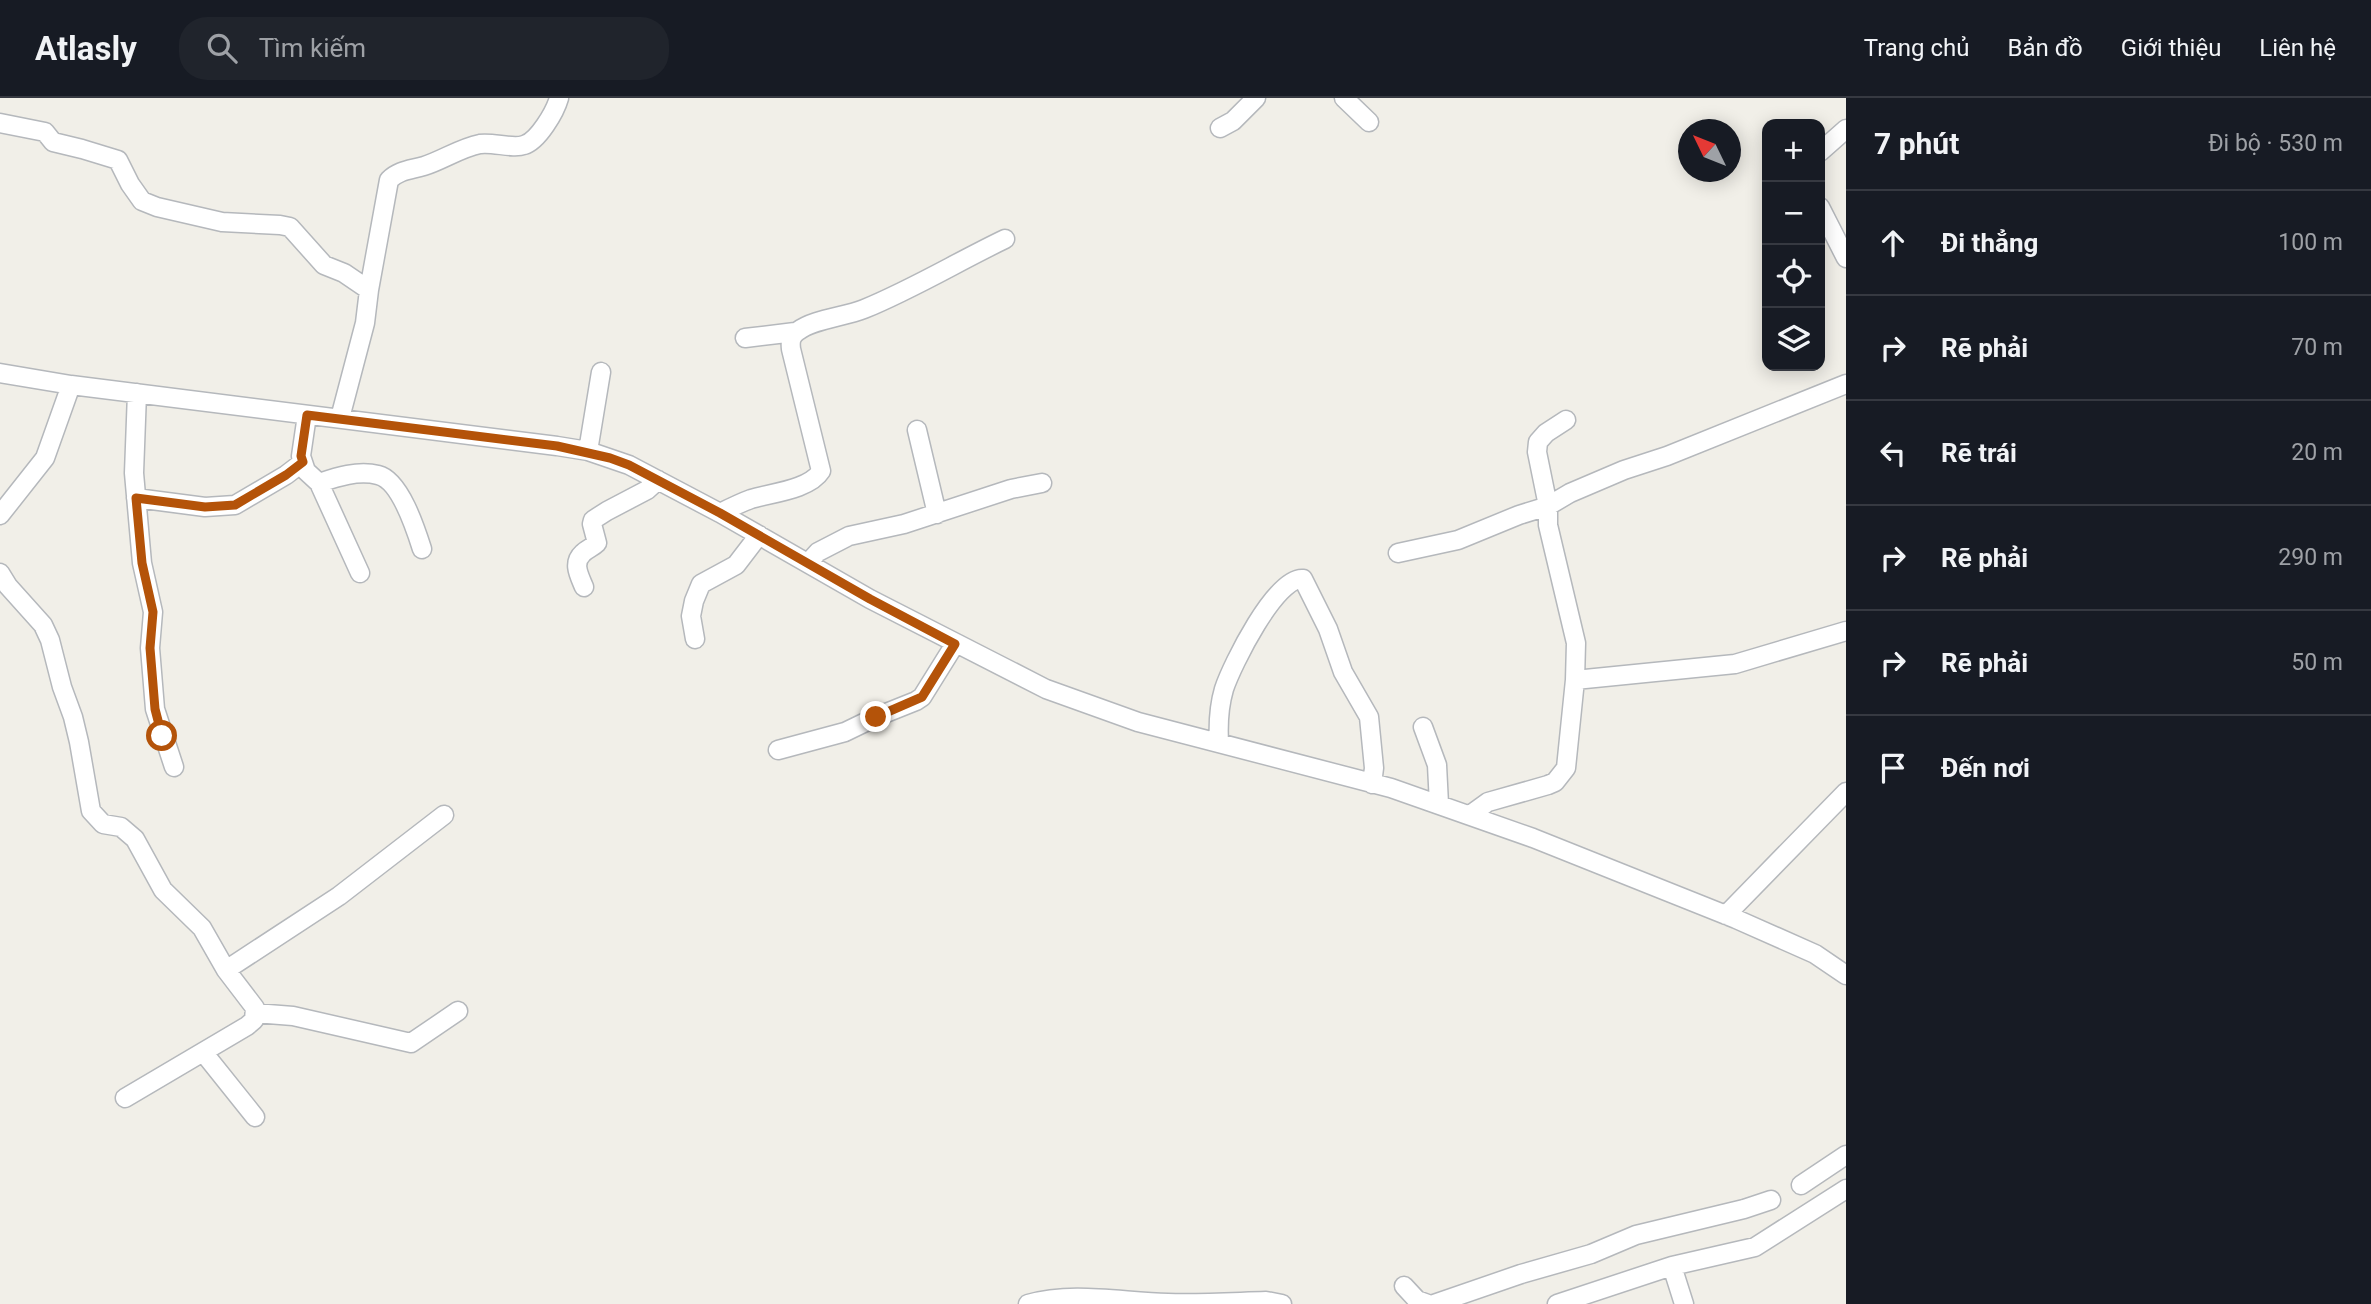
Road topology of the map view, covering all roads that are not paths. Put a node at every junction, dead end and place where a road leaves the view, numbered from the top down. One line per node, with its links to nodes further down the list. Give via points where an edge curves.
1 (559, 98): 12 (street, via 548,121 523,146 481,144 396,173 386,190)
2 (1256, 98): 6 (street)
3 (1344, 98): 4 (street)
4 (1369, 122)
5 (0, 123): 12 (street, via 45,132 53,142 118,160 138,197 157,207 222,222 290,227 324,265)
6 (1220, 128)
7 (1846, 129): 8 (street)
8 (1825, 148)
9 (1825, 217): 11 (street)
10 (1005, 239): 13 (street, via 905,292)
11 (1846, 258)
12 (369, 290): 21 (street)
13 (795, 332): 14 (street); 31 (street, via 791,349 821,471 808,482)
14 (745, 338)
15 (601, 372): 24 (street)
16 (0, 373): 18 (street)
17 (1846, 384): 30 (street, via 1624,470)
18 (71, 385): 19 (street); 33 (street, via 46,458)
19 (137, 393): 20 (street); 29 (street)
20 (307, 415): 21 (street); 25 (street)
21 (340, 418): 24 (street)
22 (1566, 420): 30 (street, via 1538,442)
23 (917, 430): 32 (street)
24 (588, 451): 26 (street)
25 (303, 462): 27 (street); 29 (street, via 235,505 205,507)
26 (658, 480): 31 (street); 40 (street, via 647,491 593,520 597,543 577,561)
27 (318, 483): 35 (street, via 345,474 385,478 407,507); 39 (street)
28 (1042, 483): 32 (street)
29 (136, 498): 48 (street, via 142,563 153,612 150,648 155,709)
30 (1548, 506): 36 (street, via 1458,540); 44 (street, via 1548,525 1576,643)
31 (720, 513): 34 (street)
32 (937, 514): 37 (street, via 849,536 818,552)
33 (0, 515)
34 (759, 535): 37 (street); 42 (street, via 736,565 701,584 691,616)
35 (422, 549)
36 (1398, 553)
37 (808, 563): 43 (street)
38 (0, 573): 55 (street, via 50,640 79,742 91,811 103,824 121,827 135,839 158,883 202,929)
39 (360, 573)
40 (584, 587)
41 (1846, 631): 44 (street, via 1735,664)
42 (695, 639)
43 (955, 644): 46 (street, via 1095,708); 47 (street, via 916,701 845,733)
44 (1576, 680): 53 (street, via 1566,768 1559,778 1488,803)
45 (1423, 727): 51 (street, via 1437,765)
46 (1219, 743): 49 (street); 49 (street, via 1225,688 1257,619 1290,583 1303,579 1343,672 1369,717)
47 (778, 750)
48 (174, 767)
49 (1372, 784): 51 (street)
50 (1846, 792): 54 (street)
51 (1438, 804): 53 (street)
52 (444, 815): 55 (street, via 339,896)
53 (1470, 815): 54 (street)
54 (1726, 915): 56 (street, via 1815,954)
55 (226, 970): 58 (street)
56 (1846, 975)
57 (458, 1011): 58 (street, via 411,1043 293,1016)
58 (255, 1013): 59 (street, via 247,1026)
59 (203, 1052): 60 (street); 61 (street)
60 (125, 1098)
61 (255, 1117)
62 (1846, 1155): 63 (street)
63 (1801, 1185)
64 (1846, 1189): 66 (street, via 1755,1247)
65 (1771, 1200): 71 (street, via 1636,1235)
66 (1672, 1266): 72 (street); 73 (street)
67 (1404, 1286): 70 (street)
68 (1028, 1304): 69 (street, via 1071,1298)
69 (1282, 1304)
70 (1428, 1304)
71 (1434, 1304)
72 (1556, 1304)
73 (1684, 1304)

